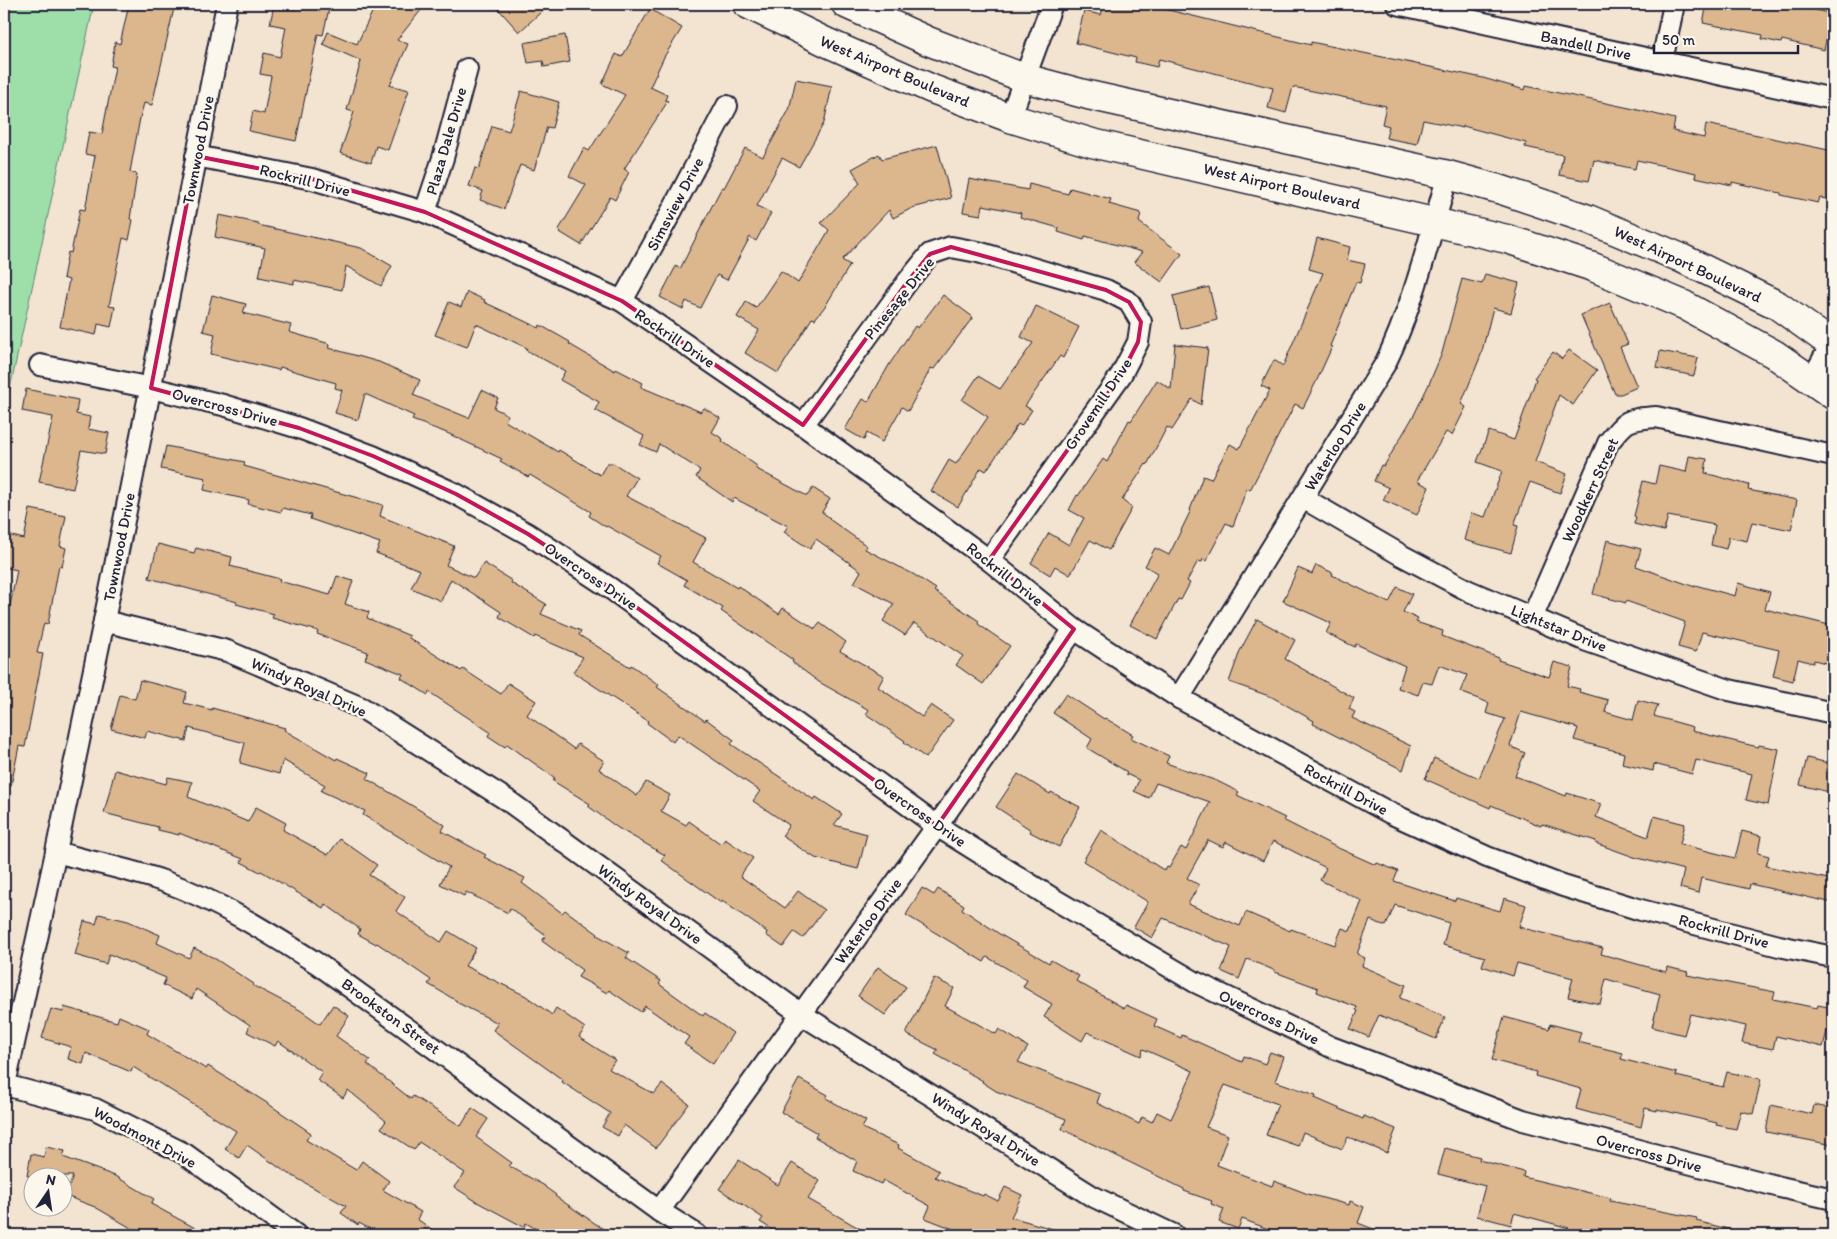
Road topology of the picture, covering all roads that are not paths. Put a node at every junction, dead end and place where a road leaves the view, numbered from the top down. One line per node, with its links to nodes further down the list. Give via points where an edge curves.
1 (227, 4): 13 (street, Townwood Drive)
2 (748, 4): 12 (main road, West Airport Boulevard, via 932,89)
3 (846, 4): 9 (main road, West Airport Boulevard, via 928,41)
4 (1052, 4): 9 (street)
5 (1397, 4): 7 (street, Bandell Drive)
6 (1674, 4): 7 (street)
7 (1662, 61): 10 (street, Bandell Drive)
8 (467, 70): 15 (street, Plaza Dale Drive)
9 (1024, 78): 12 (street); 14 (main road, West Airport Boulevard)
10 (1833, 99)
11 (727, 106): 18 (street, Simsview Drive)
12 (1010, 118): 16 (main road, West Airport Boulevard, via 1092,143)
13 (196, 156): 15 (street, Rockrill Drive, via 312,178); 22 (street, Townwood Drive)
14 (1448, 175): 16 (street, Waterloo Drive); 19 (main road, West Airport Boulevard, via 1588,219 1679,257 1777,305)
15 (425, 212): 18 (street, Rockrill Drive)
16 (1434, 221): 21 (main road, West Airport Boulevard, via 1516,242 1675,301 1774,354); 26 (street, Waterloo Drive, via 1399,335 1385,364)
17 (1033, 268): 24 (street, Pinesage Drive, via 952,247 930,254); 27 (street, Grovemill Drive, via 1106,290 1128,302 1141,322 1138,342 1121,375)
18 (622, 301): 24 (street, Rockrill Drive)
19 (1833, 343): 21 (street, West Airport Boulevard)
20 (40, 365): 22 (street, Overcross Drive)
21 (1812, 379): 23 (main road, West Airport Boulevard)
22 (151, 388): 29 (street, Townwood Drive); 33 (street, Overcross Drive, via 299,428 373,456 456,494 528,534 610,588)
23 (1833, 395)
24 (803, 425): 27 (street, Rockrill Drive)
25 (1833, 456): 28 (street, Woodkerr Street, via 1656,417 1634,418 1621,427 1608,443)
26 (1303, 498): 28 (street, Lightstar Drive, via 1469,591); 31 (street, Waterloo Drive)
27 (989, 560): 30 (street, Rockrill Drive)
28 (1532, 618): 32 (street, Lightstar Drive, via 1587,642 1729,690)
29 (104, 621): 34 (street, Townwood Drive); 36 (street, Windy Royal Drive, via 227,651 362,708 507,800)
30 (1074, 629): 31 (street, Rockrill Drive); 33 (street, Waterloo Drive)
31 (1179, 698): 35 (street, Rockrill Drive, via 1390,813 1487,857 1563,886 1641,910)
32 (1833, 713)
33 (937, 826): 36 (street, Waterloo Drive); 38 (street, Overcross Drive, via 1195,982 1331,1047 1523,1120)
34 (56, 852): 37 (street, Townwood Drive); 39 (street, Brookston Street, via 163,881 261,928 318,964)
35 (1833, 957)
36 (801, 1014): 39 (street, Waterloo Drive); 42 (street, Windy Royal Drive, via 1092,1196)
37 (4, 1087): 40 (street, Woodmont Drive, via 95,1109 185,1154)
38 (1833, 1199)
39 (659, 1211): 41 (street, Brookston Street)
40 (296, 1235)
41 (697, 1235)
42 (1174, 1235)

